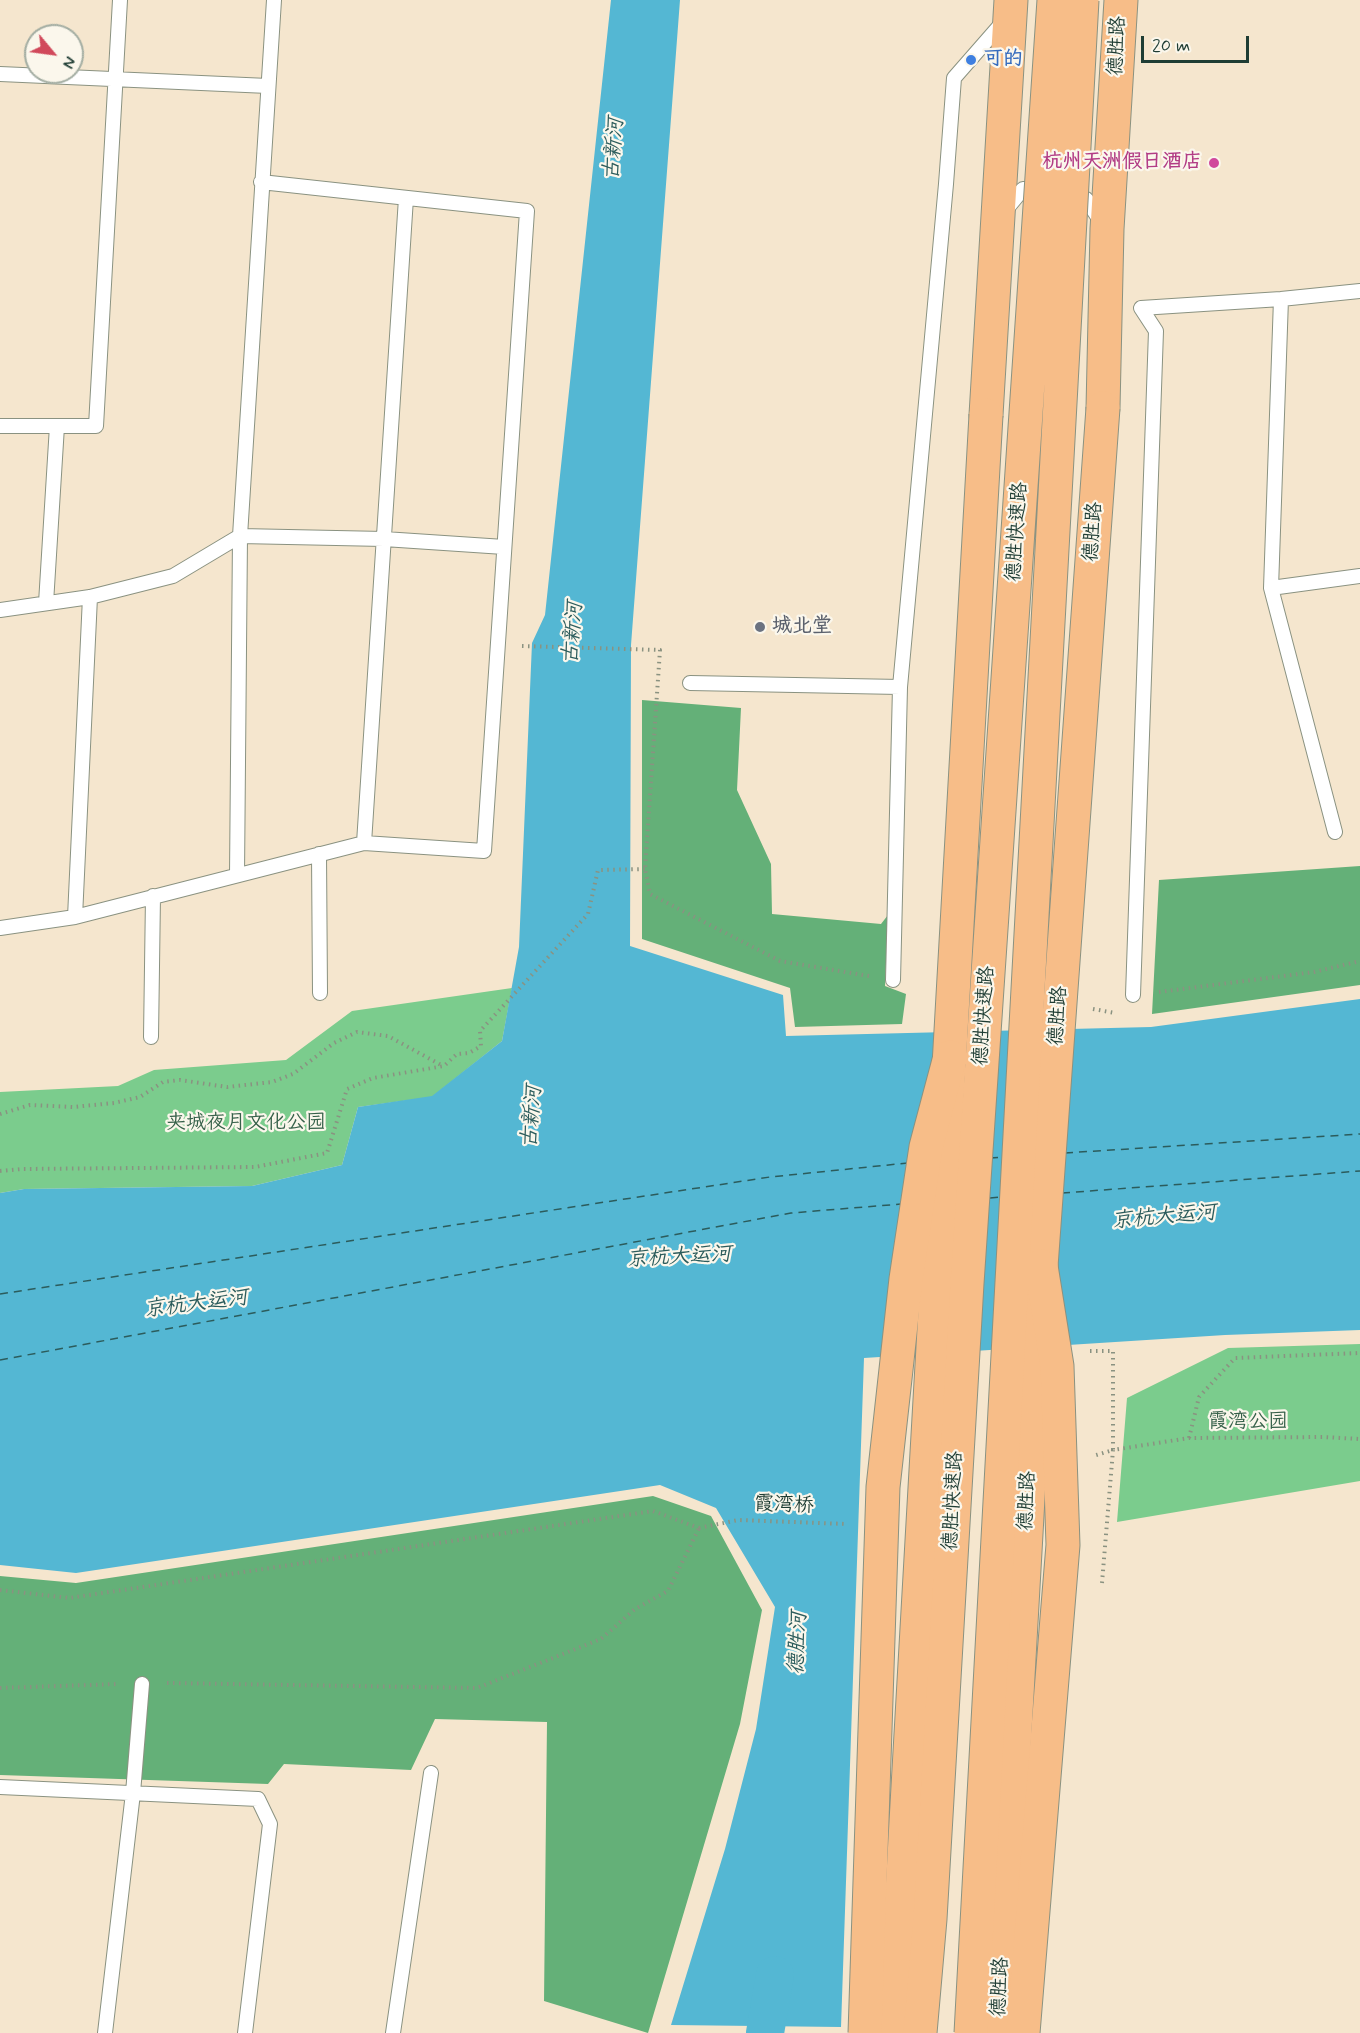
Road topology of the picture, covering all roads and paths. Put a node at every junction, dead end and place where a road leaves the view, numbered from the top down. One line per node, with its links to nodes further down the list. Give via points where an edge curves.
1 (120, 0): 8 (lane)
2 (274, 0): 9 (lane)
3 (1054, 0): 67 (main road, 德胜快速路, bridge, via 967,1271 931,1907)
4 (1082, 0): 68 (main road, 德胜快速路, bridge)
5 (1121, 0): 13 (main road, 德胜路)
6 (1011, 7): 12 (main road); 28 (lane, via 954,78)
7 (0, 74): 8 (lane)
8 (117, 80): 9 (lane); 17 (lane, via 96,426)
9 (268, 86): 10 (lane)
10 (261, 182): 11 (lane); 18 (lane)
11 (406, 198): 19 (lane); 20 (lane, via 527,211)
12 (999, 219): 13 (lane, via 1023,189 1086,199); 43 (main road, bridge)
13 (1107, 229): 47 (main road, 德胜路, bridge, via 1103,408)
14 (1360, 291): 15 (lane)
15 (1281, 299): 22 (lane); 40 (lane, via 1141,308 1156,331)
16 (0, 426): 17 (lane)
17 (57, 426): 24 (lane)
18 (240, 536): 19 (lane); 23 (lane, via 173,576); 33 (lane)
19 (384, 539): 20 (lane); 30 (lane)
20 (504, 547): 26 (lane)
21 (1360, 576): 22 (lane)
22 (1271, 588): 29 (lane)
23 (90, 597): 24 (lane); 35 (lane)
24 (46, 603): 25 (lane)
25 (0, 610)
26 (498, 645): 30 (lane, via 484,851); 32 (path, via 660,650)
27 (690, 683): 28 (lane)
28 (900, 687): 38 (lane)
29 (1335, 832)
30 (364, 843): 31 (lane)
31 (320, 854): 33 (lane); 39 (lane)
32 (645, 869): 38 (path, via 650,894 780,961); 44 (path, via 598,870 588,914 480,1031 481,1046 457,1054)
33 (237, 875): 34 (lane)
34 (153, 896): 35 (lane); 42 (lane)
35 (75, 917): 36 (lane)
36 (0, 928)
37 (1360, 961): 40 (path, via 1314,972)
38 (894, 980)
39 (320, 993)
40 (1133, 995): 41 (path, via 1126,1015)
41 (1089, 1009)
42 (151, 1037)
43 (950, 1057): 65 (main road, bridge, via 926,1147 906,1279 883,1487); 66 (main road, bridge)
44 (444, 1066): 45 (path, via 388,1036 357,1032 334,1043 293,1074 272,1082 227,1087 180,1080 163,1082 140,1097 114,1103 73,1107 30,1105); 46 (path, via 373,1078 347,1089 327,1153 255,1167)
45 (0, 1114)
46 (0, 1171)
47 (1041, 1266): 69 (main road, 德胜路, bridge); 70 (main road, bridge, via 1057,1366 1063,1545)
48 (1084, 1351): 52 (path, via 1113,1351)
49 (1360, 1353): 50 (path, via 1235,1358 1199,1397)
50 (1189, 1438): 51 (path); 52 (path)
51 (1360, 1439)
52 (1113, 1450): 55 (path)
53 (857, 1524): 54 (path, 霞湾桥, via 738,1520)
54 (699, 1528): 56 (path, via 653,1511 69,1598); 57 (path, via 668,1591 635,1609 601,1639 477,1688)
55 (1102, 1583)
56 (0, 1590)
57 (142, 1684): 58 (path); 61 (lane)
58 (0, 1688)
59 (431, 1773): 64 (lane)
60 (0, 1787): 61 (lane)
61 (134, 1793): 62 (lane); 63 (lane, via 258,1799 270,1824)
62 (105, 2033)
63 (245, 2033)
64 (393, 2033)
65 (865, 2033)
66 (894, 2033)
67 (920, 2033)
68 (971, 2033)
69 (998, 2033)
70 (1023, 2033)

